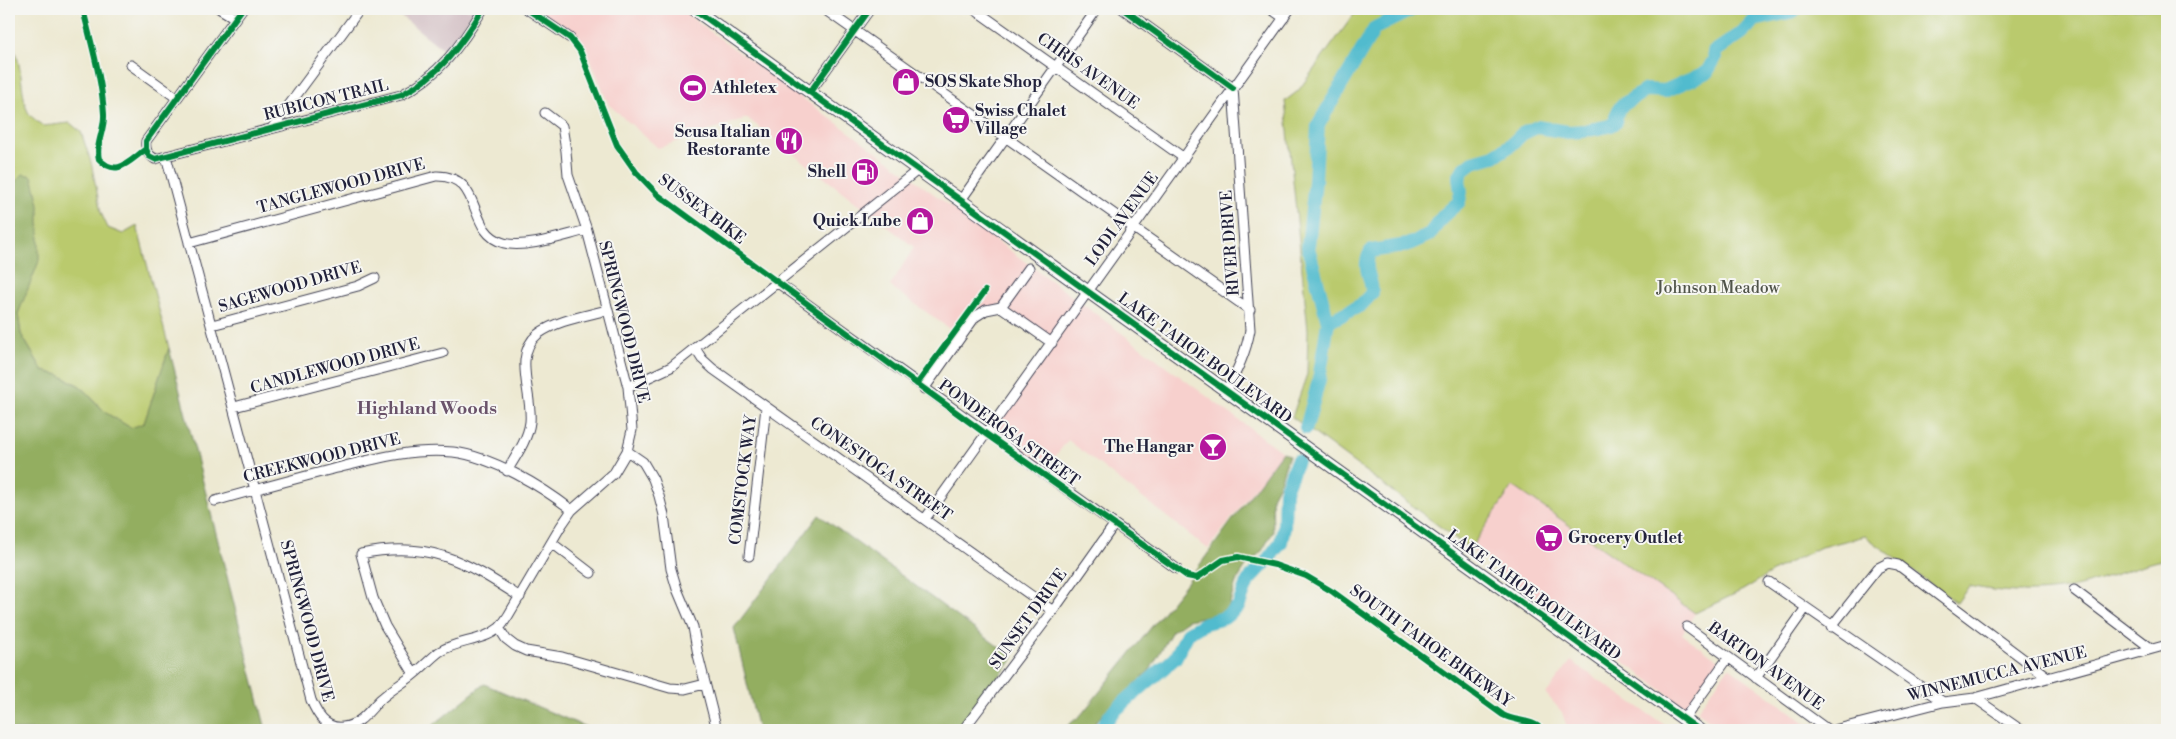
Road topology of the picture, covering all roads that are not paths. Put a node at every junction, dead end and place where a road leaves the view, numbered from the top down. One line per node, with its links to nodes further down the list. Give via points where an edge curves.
1 (220, 9): 14 (street)
2 (242, 9): 14 (street)
3 (360, 9): 24 (street)
4 (483, 9): 24 (street, RUBICON TRAIL, via 465,39 419,86 401,95)
5 (527, 9): 17 (street)
6 (694, 9): 21 (highway, LAKE TAHOE BOULEVARD)
7 (824, 9): 16 (street)
8 (870, 9): 16 (street)
9 (974, 9): 19 (street, CHRIS AVENUE)
10 (1097, 9): 19 (street)
11 (1124, 9): 20 (street)
12 (1271, 9): 15 (street)
13 (1290, 9): 15 (street, LODI AVENUE)
14 (234, 18): 22 (street)
15 (1284, 18): 20 (street, LODI AVENUE)
16 (854, 30): 21 (street); 25 (street)
17 (570, 38)
18 (131, 64): 22 (street)
19 (1056, 67): 25 (street); 27 (street, CHRIS AVENUE)
20 (1233, 88): 27 (street, LODI AVENUE); 39 (street, RIVER DRIVE)
21 (810, 92): 28 (highway, LAKE TAHOE BOULEVARD)
22 (177, 98): 26 (street, via 146,142 149,156 155,159)
23 (545, 113): 31 (street, SPRINGWOOD DRIVE, via 562,126 568,175)
24 (272, 128): 26 (street, RUBICON TRAIL)
25 (1005, 138): 29 (street); 30 (street)
26 (166, 156): 32 (street, SPRINGWOOD DRIVE)
27 (1184, 158): 30 (street, LODI AVENUE)
28 (918, 170): 29 (highway, LAKE TAHOE BOULEVARD); 35 (street)
29 (961, 200): 36 (highway, LAKE TAHOE BOULEVARD)
30 (1134, 227): 36 (street, LODI AVENUE); 39 (street)
31 (587, 230): 32 (street, TANGLEWOOD DRIVE, via 521,244 503,243 483,226 469,192 461,183 448,176 436,176); 38 (street, SPRINGWOOD DRIVE)
32 (189, 243): 40 (street, SPRINGWOOD DRIVE)
33 (1029, 268): 37 (street)
34 (376, 278): 40 (street, SAGEWOOD DRIVE, via 358,286)
35 (778, 283): 42 (street); 45 (street, PONDEROSA STREET)
36 (1088, 291): 41 (street, LODI AVENUE); 46 (highway, LAKE TAHOE BOULEVARD)
37 (1001, 307): 41 (street); 45 (street, via 986,310 975,317)
38 (607, 310): 44 (street, SPRINGWOOD DRIVE); 51 (street, via 555,325 537,335 526,352 524,370 530,422)
39 (1250, 310): 46 (street, RIVER DRIVE, via 1246,349)
40 (212, 325): 48 (street, SPRINGWOOD DRIVE)
41 (1052, 343): 49 (street, LODI AVENUE)
42 (695, 348): 44 (street, via 671,367); 47 (street, CONESTOGA STREET, via 702,360)
43 (443, 353): 48 (street, CANDLEWOOD DRIVE)
44 (628, 387): 50 (street, SPRINGWOOD DRIVE, via 632,430)
45 (924, 389): 49 (street, PONDEROSA STREET)
46 (1226, 391): 78 (highway, LAKE TAHOE BOULEVARD)
47 (766, 407): 55 (street, CONESTOGA STREET); 58 (street, COMSTOCK WAY)
48 (234, 408): 52 (street, SPRINGWOOD DRIVE)
49 (986, 434): 55 (street, LODI AVENUE); 56 (street, PONDEROSA STREET)
50 (627, 450): 54 (street, SPRINGWOOD DRIVE, via 614,473); 75 (street, via 642,462 659,496 671,569 693,627)
51 (508, 471): 52 (street, CREEKWOOD DRIVE, via 482,459 421,451 386,455); 54 (street, CREEKWOOD DRIVE, via 550,492)
52 (256, 489): 53 (street, CREEKWOOD DRIVE); 72 (street, SPRINGWOOD DRIVE, via 311,700 318,716 330,725 343,727 355,723)
53 (215, 500)
54 (572, 510): 57 (street, SPRINGWOOD DRIVE)
55 (925, 519): 65 (street, CONESTOGA STREET)
56 (1114, 525): 59 (street, PONDEROSA STREET); 65 (street, SUNSET DRIVE)
57 (552, 543): 60 (street); 63 (street, SPRINGWOOD DRIVE)
58 (749, 556)
59 (1177, 570)
60 (591, 572)
61 (1769, 582): 64 (street)
62 (2074, 590): 70 (street)
63 (520, 597): 68 (street, SPRINGWOOD DRIVE); 72 (street, via 477,569 453,559 400,549 361,554 373,598 385,626)
64 (1805, 609): 67 (street); 73 (street)
65 (1054, 611): 81 (street, SUNSET DRIVE)
66 (1687, 627): 71 (street, BARTON AVENUE)
67 (1831, 627): 74 (street, via 1878,568 1888,563 1898,565); 77 (street)
68 (499, 628): 72 (street, SPRINGWOOD DRIVE, via 439,652); 75 (street, via 506,639 526,651 562,657 670,688 685,689)
69 (2167, 645): 70 (street, WINNEMUCCA AVENUE)
70 (2152, 649): 74 (street, WINNEMUCCA AVENUE)
71 (1728, 658): 73 (street, BARTON AVENUE); 78 (street)
72 (414, 674)
73 (1756, 678): 83 (street, BARTON AVENUE)
74 (2049, 678): 76 (street, WINNEMUCCA AVENUE)
75 (705, 684): 80 (street)
76 (1975, 698): 77 (street, WINNEMUCCA AVENUE); 86 (street)
77 (1943, 702): 79 (street, WINNEMUCCA AVENUE)
78 (1684, 719): 82 (highway, LAKE TAHOE BOULEVARD)
79 (1863, 723): 84 (street, WINNEMUCCA AVENUE); 85 (street)
80 (716, 730)
81 (964, 730)
82 (1699, 730)
83 (1828, 730)
84 (1834, 730)
85 (1873, 730)
86 (2021, 730)

